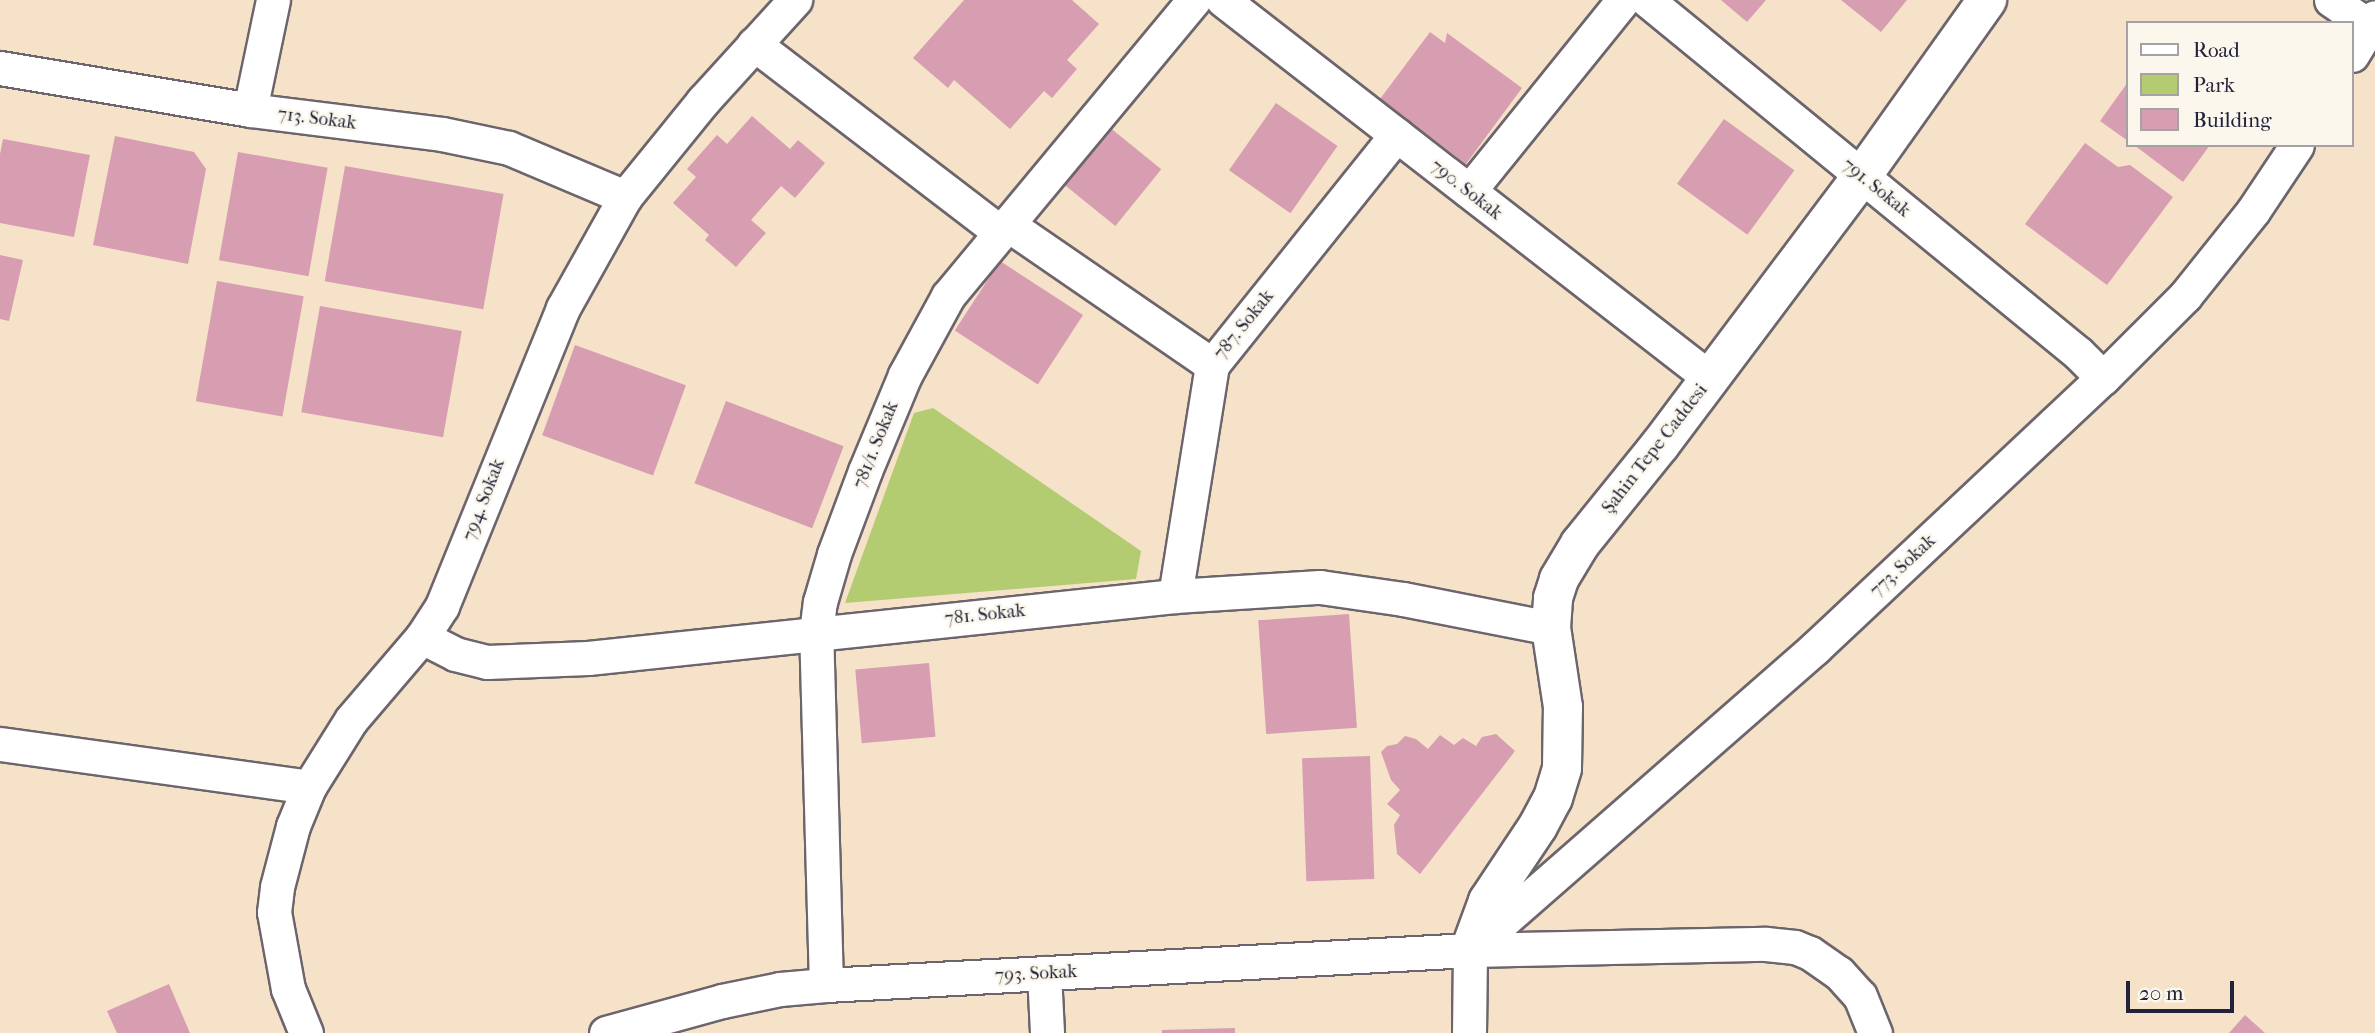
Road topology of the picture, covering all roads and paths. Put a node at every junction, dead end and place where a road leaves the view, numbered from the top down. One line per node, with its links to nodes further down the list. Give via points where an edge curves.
1 (273, 0): 13 (street)
2 (795, 0): 10 (street, 794. Sokak)
3 (1194, 0): 19 (street, 781/1. Sokak)
4 (1623, 0): 17 (street)
5 (1647, 0): 16 (street, 791. Sokak)
6 (1987, 0): 16 (street, Şahin Tepe Caddesi)
7 (2331, 0): 9 (street)
8 (1242, 6): 14 (street, 790. Sokak)
9 (2372, 22): 11 (street)
10 (754, 44): 18 (street, 794. Sokak); 19 (street)
11 (2354, 52)
12 (0, 68): 13 (street, 713. Sokak)
13 (250, 110): 18 (street, 713. Sokak, via 442,134 509,148)
14 (1396, 135): 17 (street, 790. Sokak); 20 (street, 787. Sokak)
15 (2296, 147): 21 (street, 773. Sokak, via 2253,211 2185,296)
16 (1862, 176): 21 (street, 791. Sokak); 22 (street, Şahin Tepe Caddesi)
17 (1469, 191): 22 (street, 790. Sokak)
18 (625, 197): 26 (street, 794. Sokak, via 563,308 457,573)
19 (1003, 228): 20 (street); 25 (street, 781/1. Sokak, via 948,296 905,375 834,554)
20 (1212, 365): 23 (street, 787. Sokak)
21 (2103, 378): 29 (street, 773. Sokak, via 1815,648)
22 (1711, 379): 24 (street, Şahin Tepe Caddesi, via 1573,554 1553,598)
23 (1175, 596): 24 (street, 781. Sokak, via 1320,587); 25 (street, 781. Sokak)
24 (1551, 628): 29 (street, Şahin Tepe Caddesi, via 1563,707 1562,768 1538,826 1488,901)
25 (816, 633): 26 (street, 781. Sokak, via 588,658 486,662 455,654); 31 (street, 781/1. Sokak)
26 (422, 637): 28 (street, 794. Sokak, via 351,720)
27 (0, 744): 28 (street)
28 (309, 788): 32 (street, 794. Sokak, via 293,826 274,912 288,989)
29 (1470, 950): 30 (street, 793. Sokak); 35 (street); 36 (street, 793. Sokak, via 1795,947 1825,962 1851,985)
30 (1044, 973): 31 (street, 793. Sokak); 34 (street)
31 (826, 985): 33 (street, 793. Sokak, via 722,1001)
32 (306, 1033)
33 (606, 1033)
34 (1048, 1033)
35 (1469, 1033)
36 (1875, 1033)

